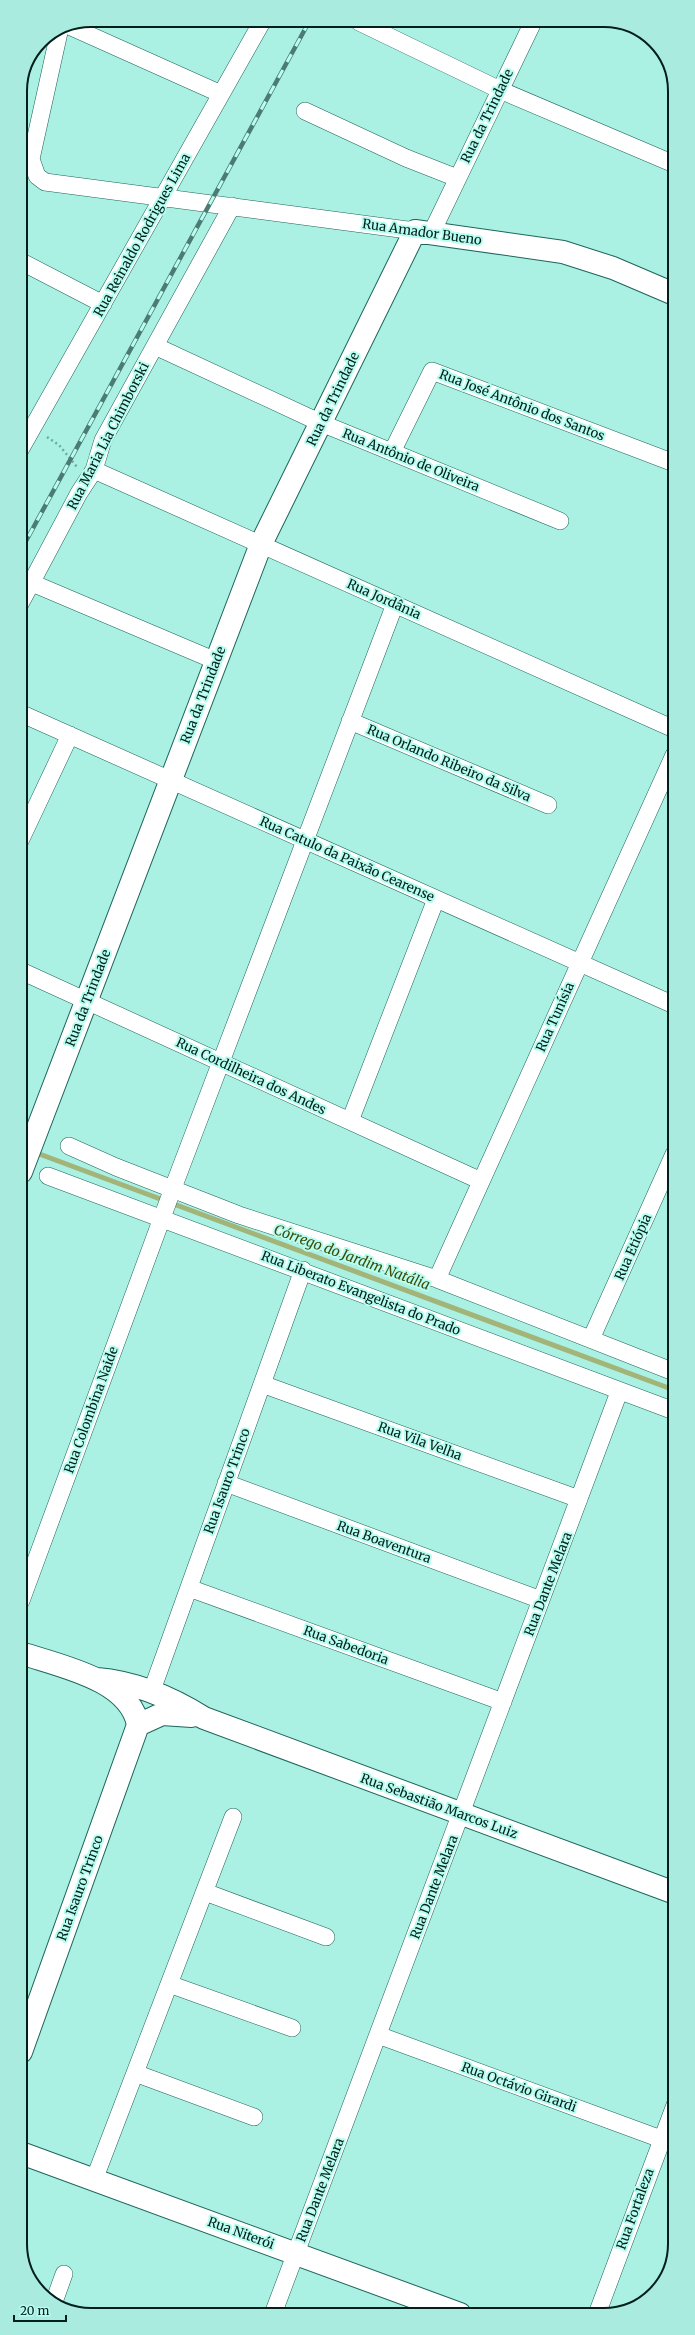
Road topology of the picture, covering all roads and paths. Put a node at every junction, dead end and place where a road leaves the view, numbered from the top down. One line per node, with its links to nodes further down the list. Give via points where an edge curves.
1 (259, 27): 7 (street, Rua Reinaldo Rodrigues Lima)
2 (369, 27): 6 (street)
3 (531, 27): 6 (street, Rua da Trindade)
4 (76, 29): 7 (street)
5 (58, 36): 11 (street, Rua Amador Bueno, via 31,160 37,176 45,182 56,184)
6 (500, 90): 9 (street); 10 (street, Rua da Trindade)
7 (221, 94): 11 (street, Rua Reinaldo Rodrigues Lima)
8 (305, 111): 10 (street, via 406,158)
9 (668, 161)
10 (457, 178): 13 (street, Rua da Trindade)
11 (163, 197): 12 (street, Rua Amador Bueno); 16 (street, Rua Reinaldo Rodrigues Lima)
12 (232, 206): 13 (street, Rua Amador Bueno); 17 (street, Rua Maria Lia Chimborski)
13 (423, 232): 15 (main road, Rua Amador Bueno, via 569,254 613,268); 18 (main road, Rua da Trindade)
14 (27, 265): 16 (street)
15 (668, 291)
16 (103, 304): 19 (street, Rua Reinaldo Rodrigues Lima)
17 (155, 346): 18 (street, Rua Antônio de Oliveira); 23 (street, Rua Maria Lia Chimborski, via 103,440)
18 (321, 423): 21 (street, Rua Antônio de Oliveira); 25 (main road, Rua da Trindade)
19 (27, 425)
20 (27, 428): 23 (path, via 59,445 78,467 85,471)
21 (392, 452): 22 (street, Rua José Antônio dos Santos, via 432,371); 24 (street, Rua Antônio de Oliveira)
22 (668, 461)
23 (94, 470): 25 (street, Rua Jordânia); 26 (street, Rua Maria Lia Chimborski, via 79,493)
24 (560, 521)
25 (261, 544): 28 (street, Rua Jordânia); 29 (main road, Rua da Trindade)
26 (32, 583): 27 (street, Rua Maria Lia Chimborski); 29 (street)
27 (27, 592)
28 (395, 604): 31 (street, Rua Colombina Naide); 32 (street, Rua Jordânia)
29 (216, 661): 35 (main road, Rua da Trindade)
30 (27, 716): 33 (street, Rua Catulo da Paixão Cearense)
31 (350, 721): 36 (street, Rua Orlando Ribeiro da Silva); 38 (street, Rua Colombina Naide)
32 (668, 726)
33 (70, 735): 35 (street, Rua Catulo da Paixão Cearense); 37 (street)
34 (668, 768): 40 (street, Rua Tunísia)
35 (171, 780): 38 (street, Rua Catulo da Paixão Cearense); 42 (main road, Rua da Trindade)
36 (548, 805)
37 (27, 826)
38 (305, 840): 39 (street, Rua Catulo da Paixão Cearense); 44 (street, Rua Colombina Naide)
39 (436, 899): 40 (street, Rua Catulo da Paixão Cearense); 45 (street)
40 (580, 963): 43 (street, Rua Catulo da Paixão Cearense); 50 (street, Rua Tunísia)
41 (27, 974): 42 (street, Rua Cordilheira dos Andes)
42 (87, 1001): 44 (street, Rua Cordilheira dos Andes); 46 (main road, Rua da Trindade)
43 (668, 1002)
44 (220, 1062): 45 (street, Rua Cordilheira dos Andes); 51 (street, Rua Colombina Naide)
45 (350, 1121): 50 (street, Rua Cordilheira dos Andes)
46 (28, 1132)
47 (69, 1146): 51 (street)
48 (668, 1167): 55 (street, Rua Etiópia)
49 (48, 1176): 52 (street, Rua Liberato Evangelista do Prado)
50 (481, 1181): 54 (street, Rua Tunísia)
51 (173, 1188): 52 (street, Rua Colombina Naide); 54 (street, via 253,1220)
52 (162, 1219): 53 (street, Rua Liberato Evangelista do Prado); 62 (street, Rua Colombina Naide)
53 (303, 1270): 57 (street, Rua Isauro Trinco); 58 (street, Rua Liberato Evangelista do Prado)
54 (437, 1279): 55 (street)
55 (591, 1339): 56 (street)
56 (668, 1370)
57 (262, 1384): 60 (street, Rua Isauro Trinco); 61 (street, Rua Vila Velha)
58 (619, 1392): 59 (street, Rua Liberato Evangelista do Prado); 61 (street, Rua Dante Melara)
59 (668, 1409)
60 (226, 1483): 63 (street, Rua Isauro Trinco); 64 (street, Rua Boaventura)
61 (579, 1499): 64 (street, Rua Dante Melara)
62 (27, 1585)
63 (189, 1588): 67 (street, Rua Isauro Trinco); 68 (street, Rua Sabedoria)
64 (542, 1600): 68 (street, Rua Dante Melara)
65 (27, 1655): 66 (main road, Rua Sebastião Marcos Luiz)
66 (97, 1679): 67 (main road, Rua Sebastião Marcos Luiz, via 116,1681); 70 (main road, Rua Sebastião Marcos Luiz, via 127,1700 136,1715)
67 (151, 1693): 69 (main road, Rua Sebastião Marcos Luiz, via 180,1704)
68 (503, 1702): 71 (street, Rua Dante Melara)
69 (204, 1718): 70 (main road, Rua Sebastião Marcos Luiz, via 175,1713 162,1714); 71 (main road, Rua Sebastião Marcos Luiz)
70 (138, 1725): 78 (main road, Rua Isauro Trinco)
71 (461, 1814): 73 (main road, Rua Sebastião Marcos Luiz); 79 (street, Rua Dante Melara)
72 (233, 1817): 74 (street)
73 (668, 1890)
74 (205, 1892): 75 (street); 76 (street)
75 (326, 1937)
76 (169, 1984): 77 (street); 80 (street)
77 (292, 2028)
78 (27, 2035)
79 (378, 2035): 83 (street, Rua Octávio Girardi); 86 (street, Rua Dante Melara)
80 (135, 2073): 81 (street); 85 (street)
81 (254, 2117)
82 (668, 2122): 83 (street, Rua Fortaleza)
83 (661, 2139): 91 (street, Rua Fortaleza)
84 (27, 2155): 85 (main road, Rua Niterói)
85 (94, 2180): 86 (main road, Rua Niterói)
86 (296, 2254): 89 (street, Rua Dante Melara); 90 (main road, Rua Niterói)
87 (64, 2274): 88 (street)
88 (56, 2297)
89 (275, 2308)
90 (444, 2308)
91 (599, 2308)

